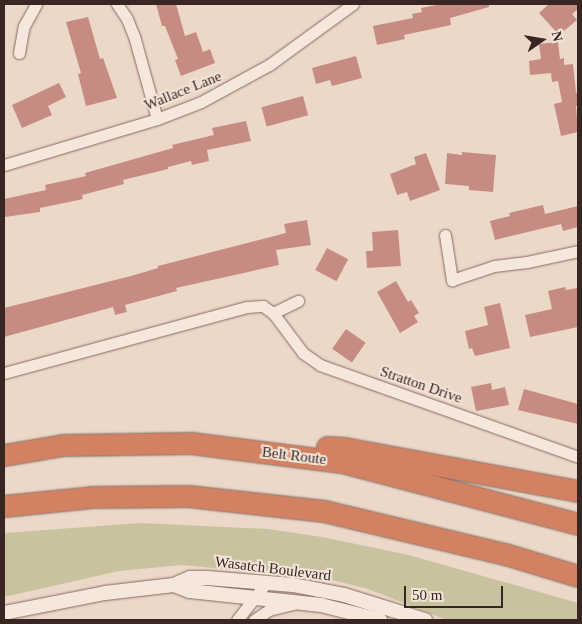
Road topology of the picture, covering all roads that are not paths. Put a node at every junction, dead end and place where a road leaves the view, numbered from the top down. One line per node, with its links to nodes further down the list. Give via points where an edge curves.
1 (36, 4): 4 (street, via 24,26)
2 (117, 4): 5 (street, via 134,36)
3 (353, 4): 5 (street, Wallace Lane, via 246,79)
4 (19, 53)
5 (158, 119): 6 (street, Wallace Lane)
6 (4, 165)
7 (445, 235): 8 (street, via 452,280 494,266)
8 (578, 251)
9 (298, 301): 10 (street)
10 (274, 312): 11 (street, via 263,306 247,307); 14 (street, Stratton Drive, via 302,353 320,364)
11 (4, 373)
12 (191, 444): 13 (highway, Belt Route, via 63,445); 15 (highway, via 344,448); 17 (highway, Belt Route, via 342,462)
13 (4, 455)
14 (578, 457)
15 (578, 491)
16 (4, 506): 18 (highway, via 92,497 188,496 324,511 505,554)
17 (578, 524)
18 (578, 576)
19 (266, 583): 20 (street, Wasatch Boulevard, via 190,578); 21 (street); 27 (street, Wasatch Boulevard, via 344,595)
20 (174, 585): 21 (street, Wasatch Boulevard, via 190,591); 23 (street, Wasatch Boulevard, via 105,593)
21 (255, 597): 22 (street, Wasatch Boulevard); 24 (street)
22 (299, 602): 25 (street, via 269,610); 26 (street, Wasatch Boulevard)
23 (4, 613)
24 (236, 620)
25 (254, 620)
26 (380, 620)
27 (426, 620)

